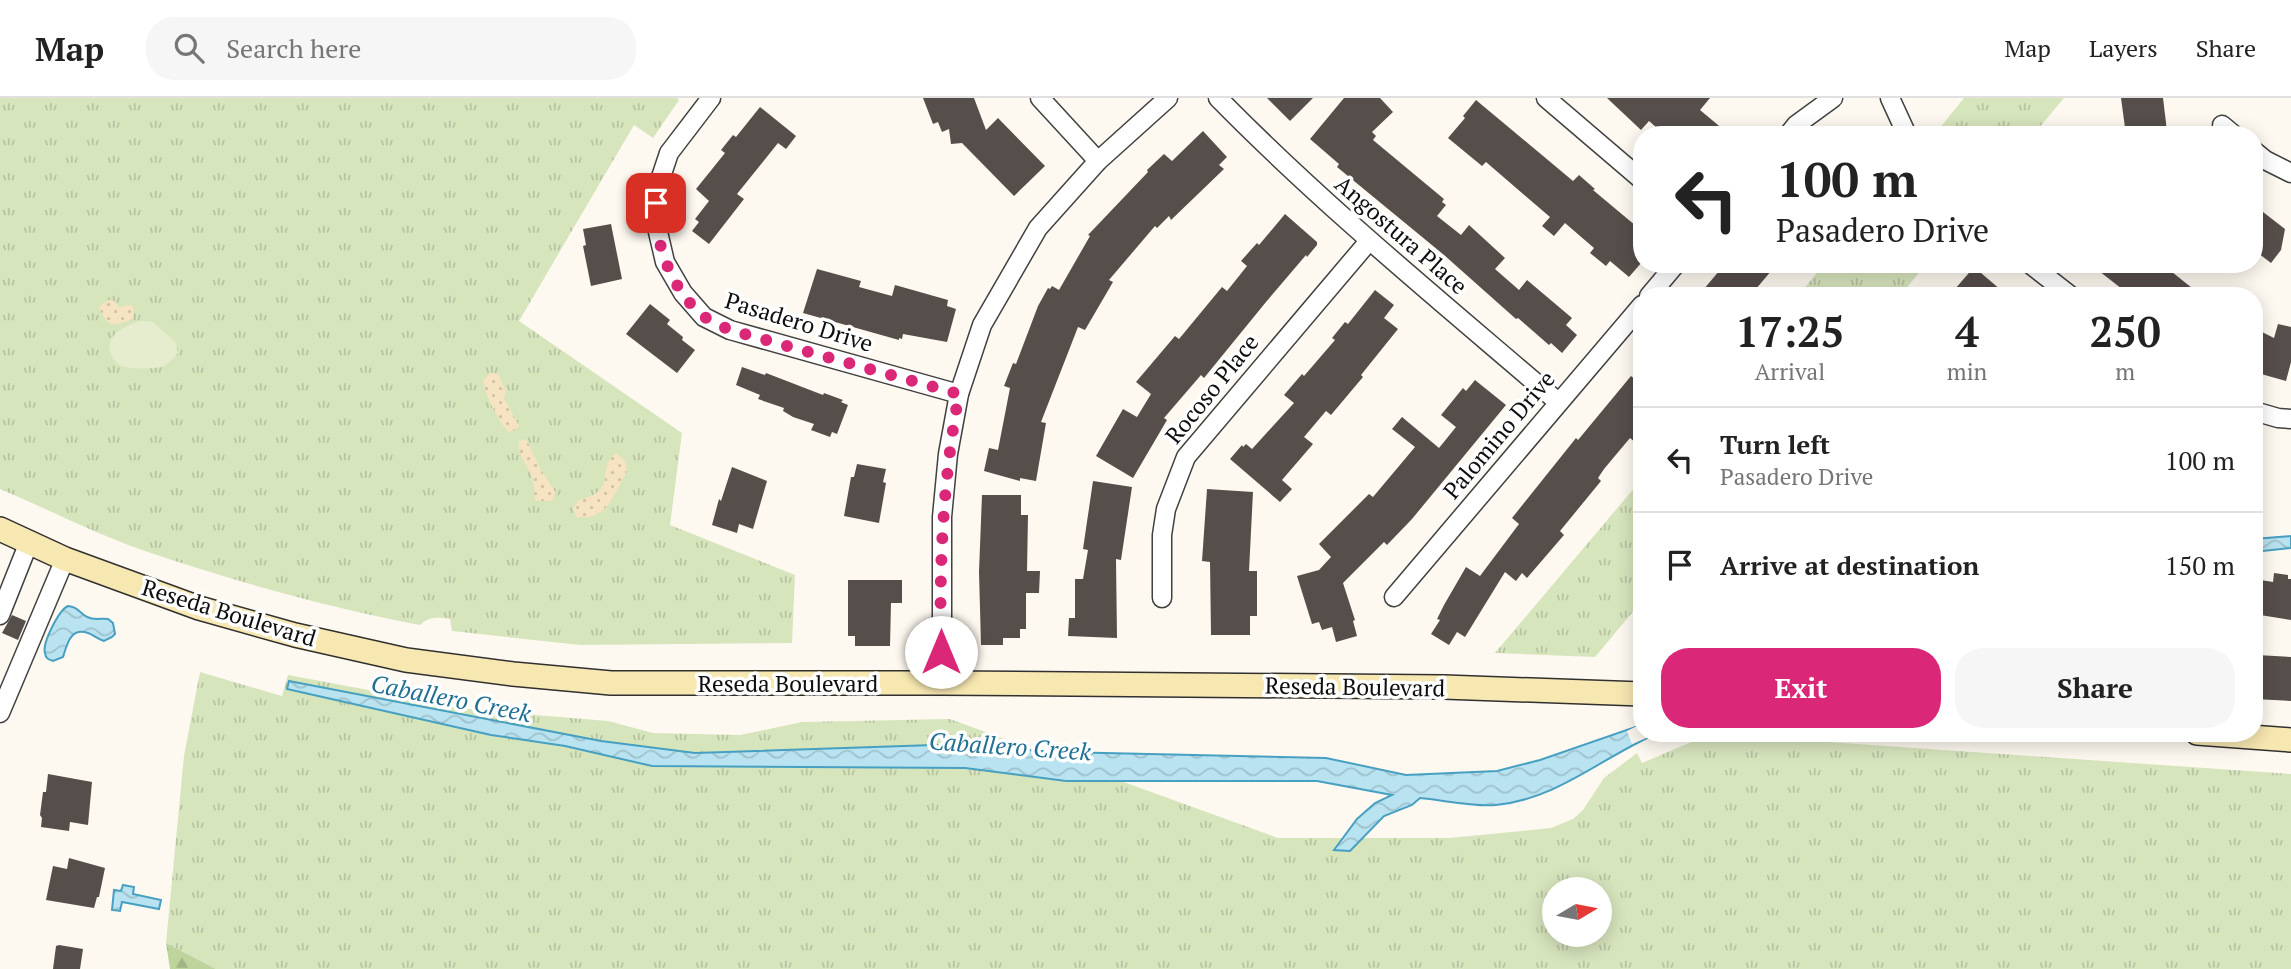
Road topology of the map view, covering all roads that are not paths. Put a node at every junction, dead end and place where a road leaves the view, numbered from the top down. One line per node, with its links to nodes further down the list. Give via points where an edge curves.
1 (711, 98): 20 (street, Pasadero Drive, via 669,153 658,186 655,219 665,262 683,293 704,317 730,330)
2 (1040, 98): 11 (street)
3 (1168, 98): 11 (street)
4 (1218, 98): 14 (street, Angostura Place)
5 (1546, 98): 12 (street)
6 (1833, 98): 8 (street)
7 (1891, 98): 9 (street)
8 (1795, 126)
9 (1903, 126)
10 (2263, 158): 13 (street)
11 (1098, 161): 20 (street, via 1038,228 982,325)
12 (1633, 172)
13 (2291, 173)
14 (1369, 240): 21 (street, Angostura Place); 28 (street, Rocoso Place, via 1186,457 1166,509)
15 (1668, 273): 17 (street)
16 (2040, 273): 18 (street)
17 (1657, 287)
18 (2056, 287)
19 (1633, 315): 21 (street, Palomino Drive)
20 (959, 394): 30 (street, via 942,517)
21 (1558, 402): 27 (street, Palomino Drive)
22 (2263, 413): 23 (street)
23 (2291, 419)
24 (0, 529): 25 (main road, Reseda Boulevard)
25 (29, 541): 26 (main road, Reseda Boulevard); 29 (street)
26 (65, 559): 30 (main road, Reseda Boulevard, via 200,608 419,662 611,684); 32 (street)
27 (1394, 597)
28 (1162, 598)
29 (0, 615)
30 (942, 683): 31 (main road, Reseda Boulevard, via 1444,687)
31 (1633, 694)
32 (0, 713)
33 (2263, 738): 34 (main road)
34 (2291, 740)

